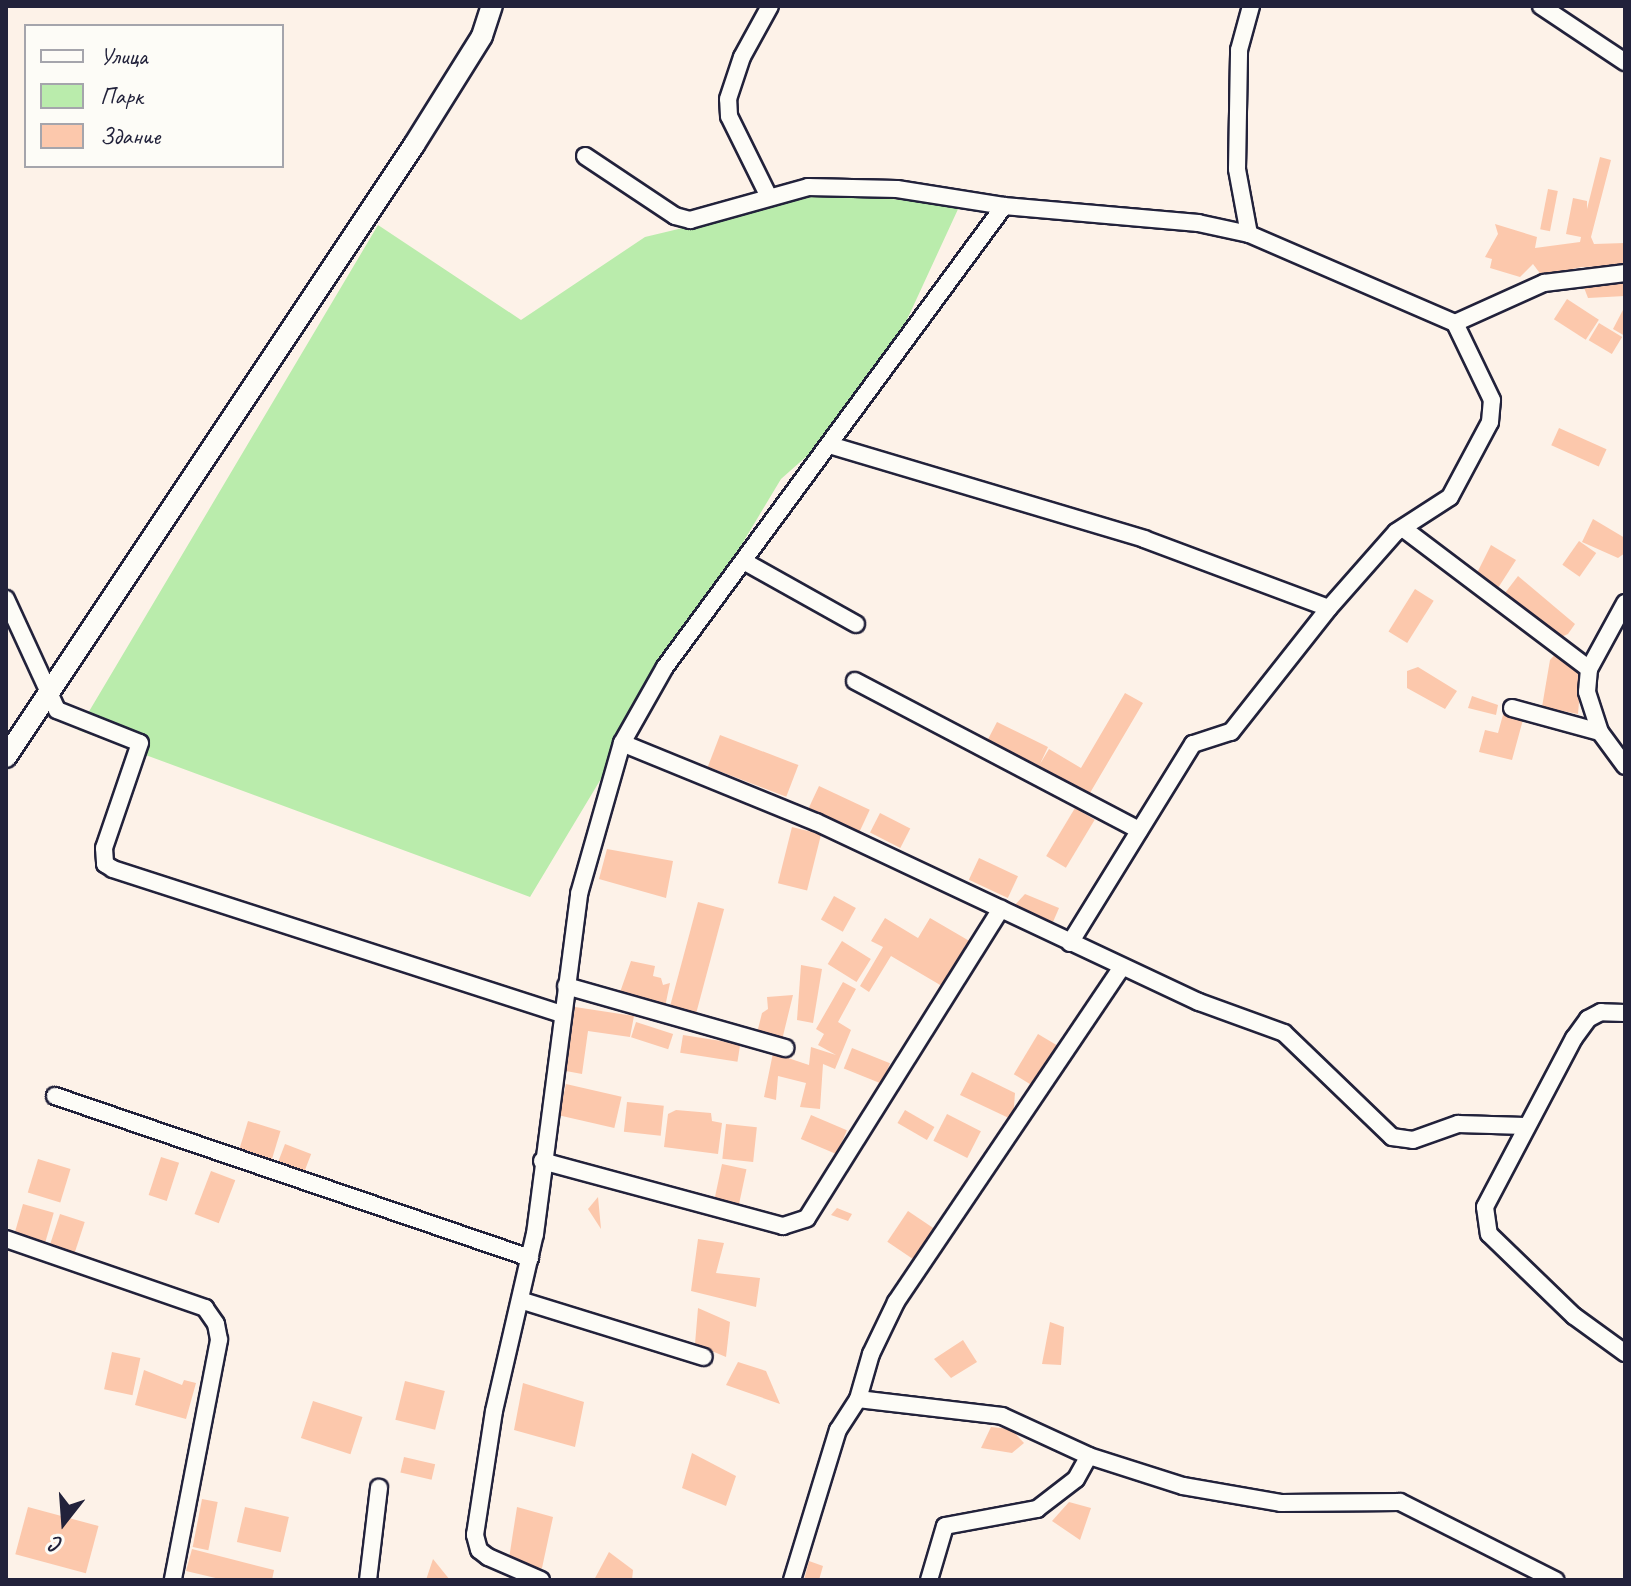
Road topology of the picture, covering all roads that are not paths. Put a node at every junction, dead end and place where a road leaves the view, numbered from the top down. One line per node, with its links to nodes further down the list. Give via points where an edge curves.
1 (492, 6): 21 (street, via 482,36 414,145 183,486)
2 (770, 6): 7 (street, via 742,57 728,99 729,116)
3 (1251, 6): 9 (street, via 1239,50 1237,169)
4 (1541, 6): 5 (street)
5 (1625, 62)
6 (585, 156): 7 (street, via 675,216 690,220)
7 (768, 195): 8 (street, via 808,187 897,189)
8 (1004, 206): 9 (street, via 1125,214); 12 (street)
9 (1249, 234): 11 (street)
10 (1625, 273): 11 (street, via 1544,283)
11 (1455, 323): 13 (street, via 1492,400 1490,422 1450,497)
12 (833, 446): 14 (street); 17 (street, via 1144,539)
13 (1404, 529): 17 (street); 19 (street)
14 (745, 562): 18 (street); 24 (street, via 665,667)
15 (6, 599): 21 (street)
16 (1625, 603): 19 (street)
17 (1329, 608): 27 (street, via 1231,732 1193,744)
18 (856, 624)
19 (1589, 669): 23 (street, via 1589,711)
20 (855, 681): 27 (street)
21 (50, 696): 25 (street); 33 (street, via 57,710 140,743 104,848 105,864 113,869)
22 (1512, 708): 23 (street)
23 (1600, 732): 26 (street)
24 (622, 743): 28 (street, via 816,822); 31 (street, via 579,894)
25 (6, 757)
26 (1625, 766)
27 (1139, 830): 29 (street)
28 (1001, 909): 29 (street); 37 (street, via 807,1218 783,1226)
29 (1070, 943): 30 (street)
30 (1121, 968): 36 (street, via 1299,1042 1392,1137 1413,1140 1458,1124); 43 (street, via 896,1302 871,1354)
31 (566, 986): 33 (street); 34 (street)
32 (1625, 1013): 36 (street, via 1601,1012 1588,1019)
33 (562, 1014): 37 (street)
34 (785, 1048)
35 (55, 1096): 39 (street)
36 (1525, 1126): 41 (street, via 1489,1191 1489,1234 1574,1316)
37 (542, 1161): 39 (street)
38 (6, 1239): 46 (street, via 205,1308 216,1324 219,1340)
39 (530, 1258): 40 (street)
40 (523, 1301): 42 (street); 48 (street, via 494,1411 475,1535 479,1550 488,1557)
41 (1625, 1353)
42 (704, 1357)
43 (858, 1399): 44 (street, via 1002,1416); 49 (street, via 838,1430)
44 (1089, 1456): 50 (street, via 1076,1479 1037,1509 945,1526 938,1535); 51 (street, via 1183,1486 1281,1503 1400,1502)
45 (379, 1488): 47 (street)
46 (173, 1580)
47 (368, 1580)
48 (541, 1580)
49 (792, 1580)
50 (929, 1580)
51 (1555, 1580)

